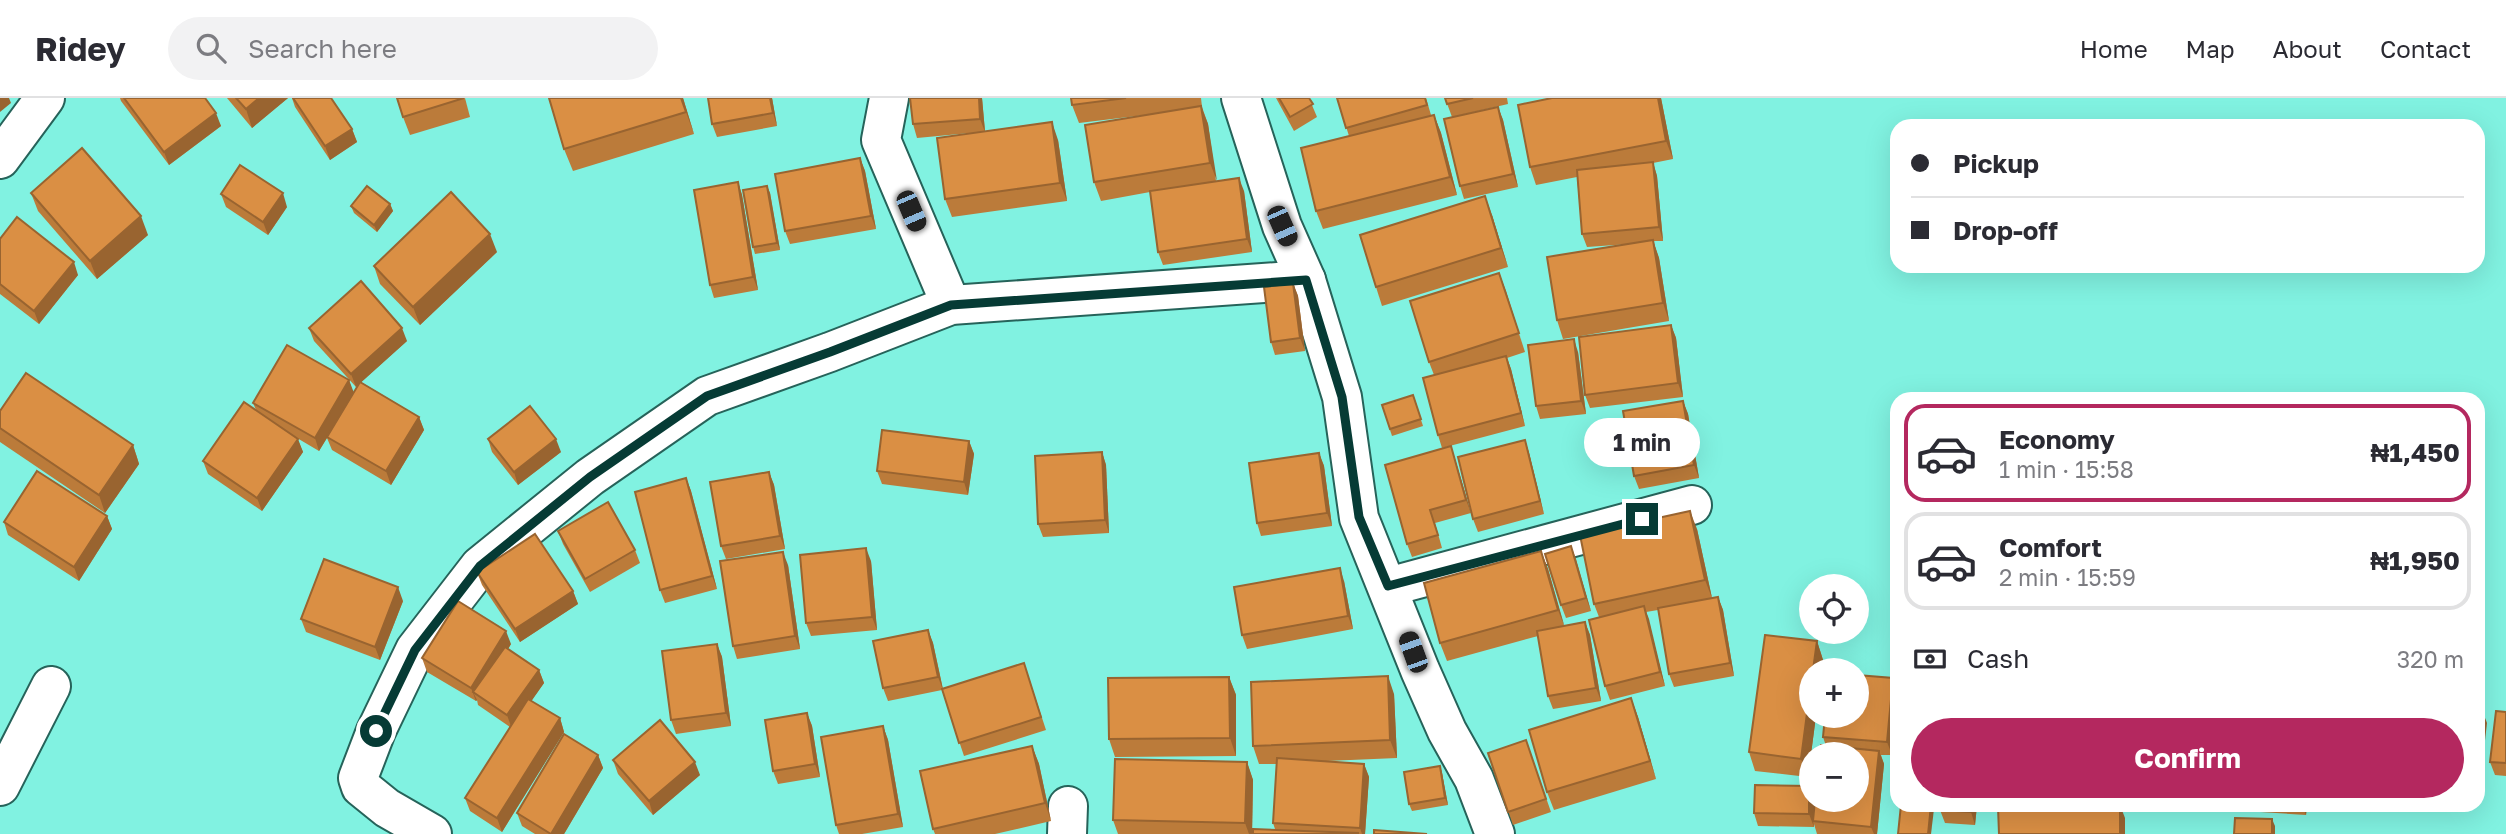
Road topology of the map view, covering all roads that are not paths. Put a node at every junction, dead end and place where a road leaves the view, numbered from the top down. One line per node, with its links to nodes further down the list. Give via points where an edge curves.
1 (45, 98): 4 (street)
2 (889, 98): 6 (street, via 881,140)
3 (1241, 98): 5 (street, via 1282,226)
4 (0, 159)
5 (1306, 280): 6 (street); 8 (street, via 1342,397 1359,517)
6 (951, 305): 11 (street, via 707,396 590,477 480,566 415,650 358,778 361,787 387,808)
7 (1692, 505): 8 (street)
8 (1388, 586): 12 (street, via 1420,670 1475,779)
9 (51, 686): 10 (street)
10 (0, 786)
11 (432, 834)
12 (1495, 834)

